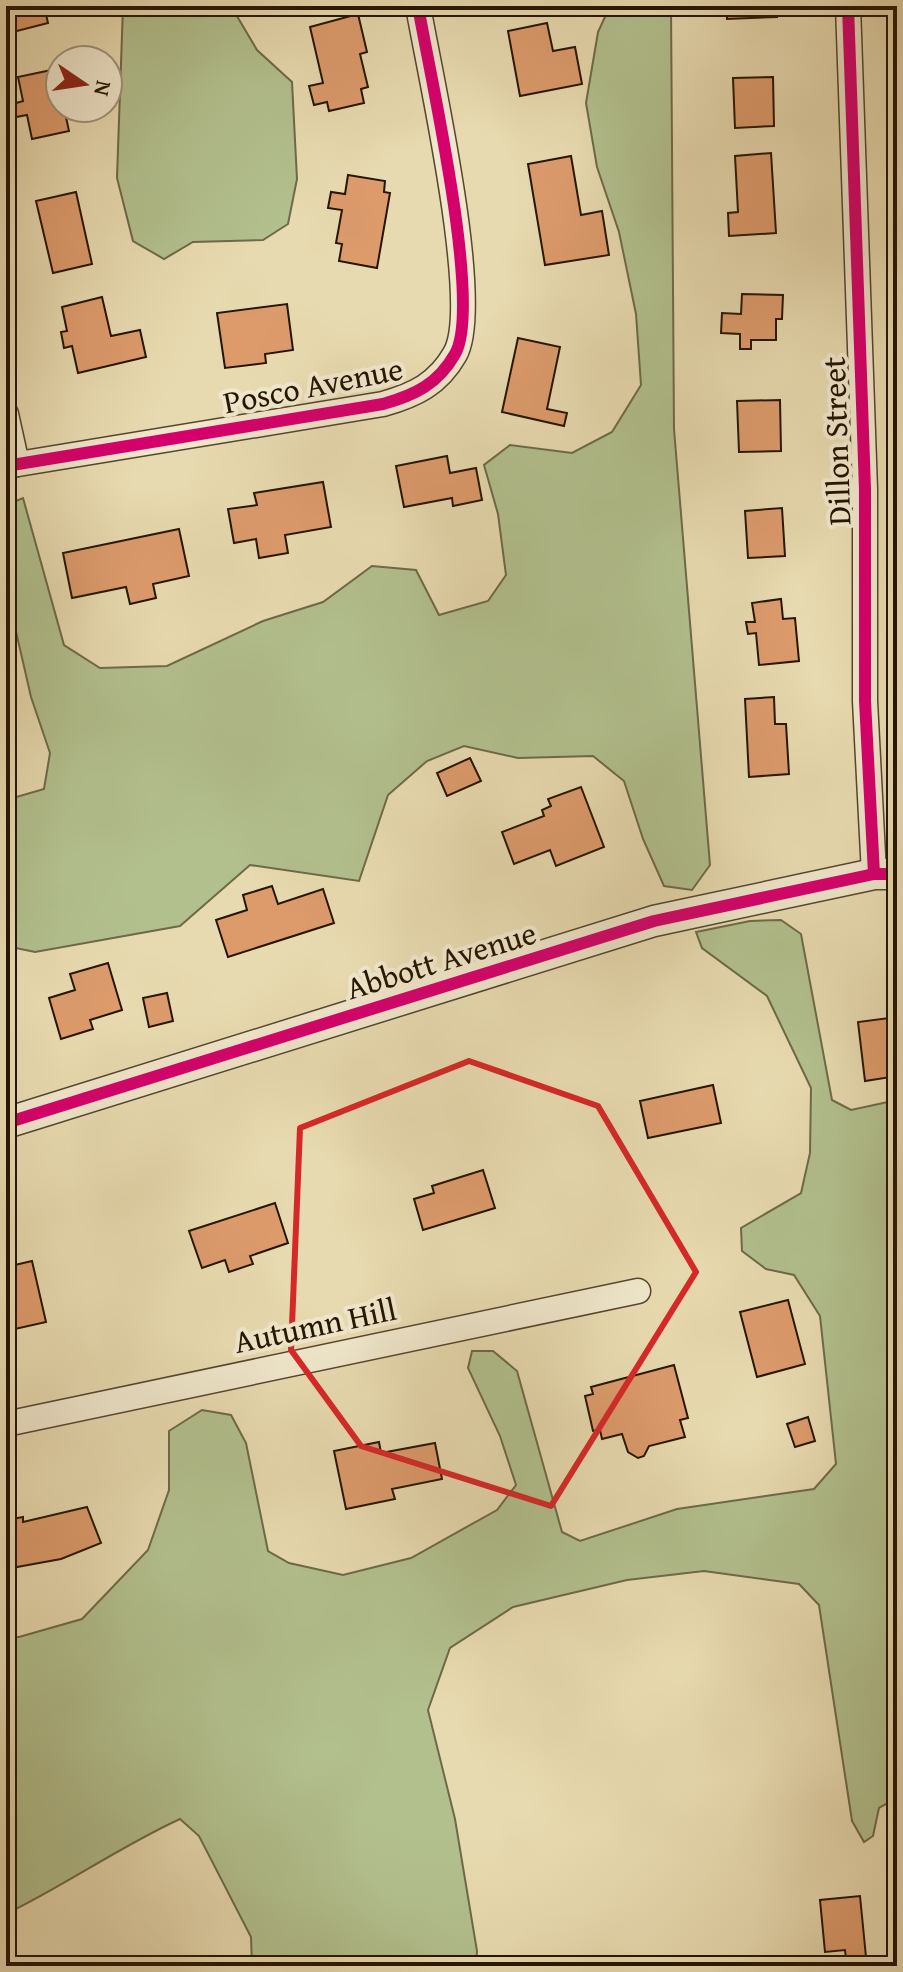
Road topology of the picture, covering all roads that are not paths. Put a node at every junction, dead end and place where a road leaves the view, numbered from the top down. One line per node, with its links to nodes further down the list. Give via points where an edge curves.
1 (418, 6): 4 (street, Posco Avenue, via 463,261 464,319 457,352 438,380 412,396 383,404)
2 (848, 6): 5 (street, Dillon Street, via 865,489 865,711)
3 (6, 414): 4 (street)
4 (11, 465)
5 (886, 874): 6 (street, Abbott Avenue, via 654,921)
6 (6, 1123)
7 (638, 1291): 8 (street, Autumn Hill)
8 (6, 1424)

